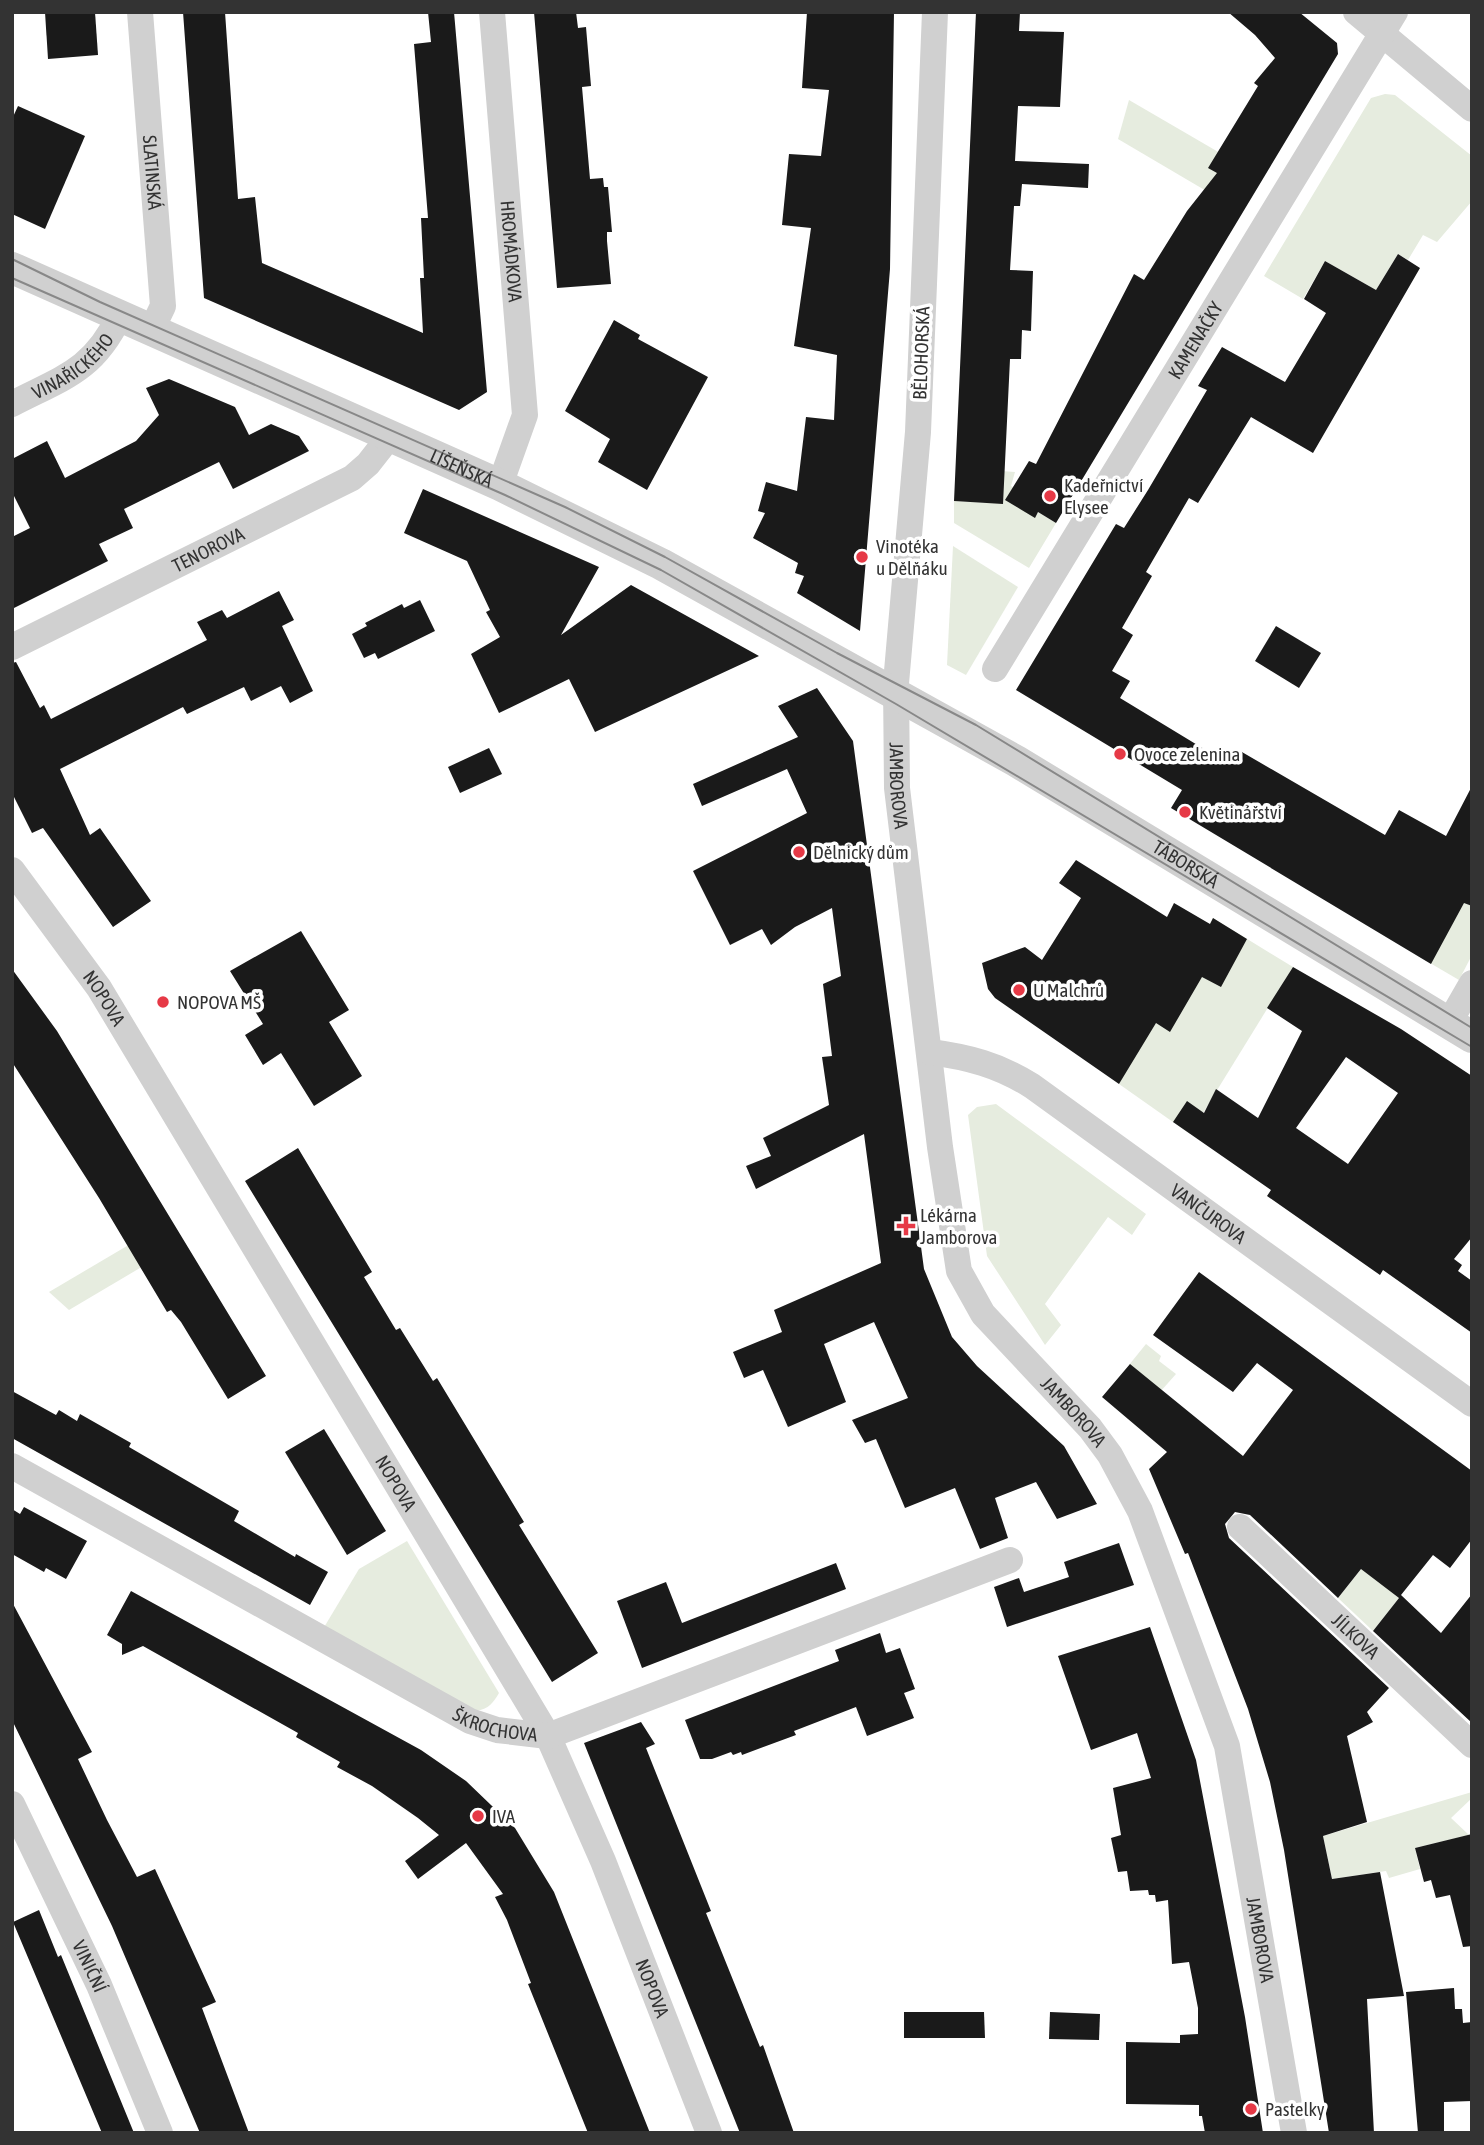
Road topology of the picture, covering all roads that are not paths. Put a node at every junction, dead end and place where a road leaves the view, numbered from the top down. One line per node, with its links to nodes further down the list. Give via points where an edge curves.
1 (140, 12): 9 (street, SLATINSKÁ, via 163,306)
2 (492, 12): 12 (street, HROMÁDKOVA, via 525,415)
3 (935, 12): 15 (street, BĚLOHORSKÁ, via 918,432)
4 (1356, 12): 5 (street)
5 (1389, 23): 6 (street); 14 (street, KAMENAČKY)
6 (1472, 108)
7 (12, 268): 8 (street, LÍŠEŇSKÁ)
8 (119, 317): 9 (street, LÍŠEŇSKÁ); 10 (street, VINAŘICKÉHO, via 104,345 85,366)
9 (151, 331): 11 (street, LÍŠEŇSKÁ)
10 (12, 404)
11 (390, 436): 12 (street, LÍŠEŇSKÁ); 13 (street, TENOROVA, via 352,478)
12 (500, 485): 15 (street, LÍŠEŇSKÁ, via 662,564)
13 (12, 647)
14 (995, 669)
15 (896, 693): 18 (street, TÁBORSKÁ); 19 (street, JAMBOROVA, via 899,809)
16 (12, 870): 24 (street, NOPOVA, via 99,988)
17 (1472, 983): 18 (street)
18 (1460, 1030)
19 (930, 1052): 20 (street, VANČUROVA, via 1006,1069); 29 (street, JAMBOROVA, via 959,1271 983,1314 1110,1455 1140,1511 1227,1746)
20 (1472, 1404)
21 (12, 1466): 24 (street, ŠKROCHOVA, via 470,1721 497,1730)
22 (1240, 1527): 25 (street, JÍLKOVA)
23 (1010, 1560): 24 (street, ŠKROCHOVA)
24 (548, 1736): 28 (street, NOPOVA, via 603,1861)
25 (1472, 1745)
26 (12, 1804): 27 (street, VINIČNÍ, via 99,1985)
27 (160, 2133)
28 (709, 2133)
29 (1294, 2133)

